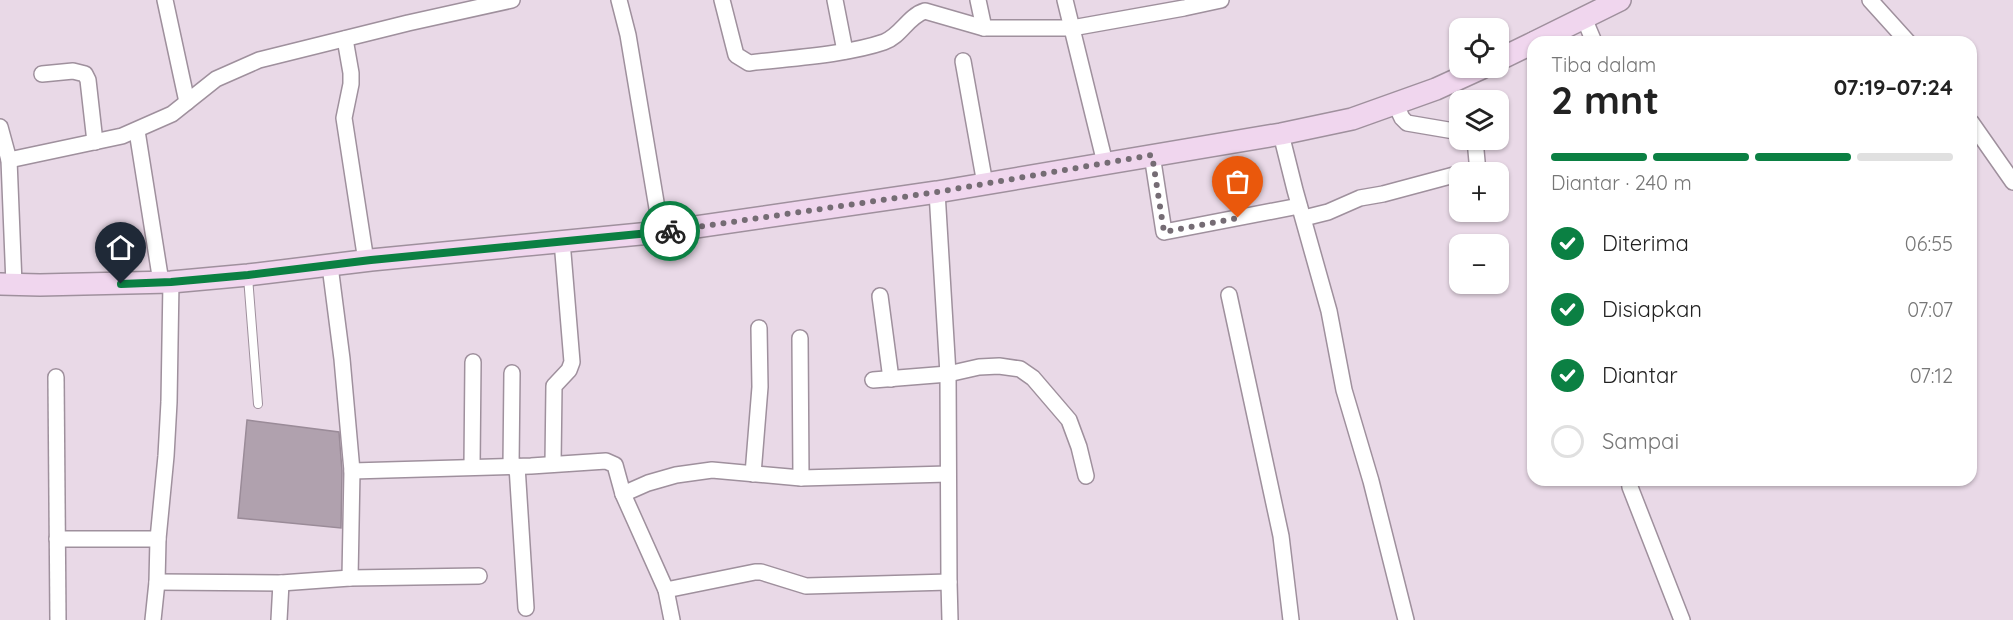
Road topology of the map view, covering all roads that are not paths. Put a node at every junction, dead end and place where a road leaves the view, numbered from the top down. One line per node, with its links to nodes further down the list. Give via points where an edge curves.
1 (165, 0): 24 (street)
2 (512, 0): 17 (street)
3 (619, 0): 40 (street)
4 (722, 0): 19 (street, via 736,55 749,63)
5 (835, 0): 19 (street)
6 (978, 0): 12 (street)
7 (1065, 0): 13 (street)
8 (1221, 0): 13 (street)
9 (1620, 0): 11 (main road)
10 (1870, 0): 16 (street)
11 (1584, 18): 14 (main road); 15 (street)
12 (984, 28): 13 (street); 19 (street, via 925,11 916,14 886,41)
13 (1072, 28): 34 (street)
14 (1550, 36)
15 (1592, 36)
16 (1903, 36)
17 (345, 39): 24 (street, via 239,68 216,79); 42 (street, via 351,84 344,118)
18 (1527, 48): 20 (main road)
19 (845, 51)
20 (1509, 55)
21 (963, 61): 37 (street)
22 (42, 74): 31 (street, via 85,74)
23 (1460, 78): 25 (main road)
24 (187, 102): 28 (street)
25 (1395, 103): 27 (street, via 1407,123); 30 (main road, via 1352,119)
26 (0, 127): 33 (street)
27 (1449, 130)
28 (137, 131): 31 (street); 45 (street)
29 (1977, 131): 36 (street)
30 (1281, 134): 32 (main road); 39 (street)
31 (95, 142): 33 (street)
32 (1152, 155): 34 (main road); 39 (street, via 1164,232)
33 (9, 160): 46 (street)
34 (1105, 163): 37 (main road)
35 (1449, 176): 39 (street, via 1360,198 1338,208)
36 (2013, 182)
37 (984, 184): 38 (main road)
38 (937, 192): 40 (main road); 53 (street)
39 (1301, 212): 83 (street)
40 (661, 232): 41 (main road)
41 (562, 241): 42 (main road); 58 (street, via 572,362 555,386)
42 (366, 261): 43 (main road)
43 (330, 266): 44 (main road); 61 (street)
44 (248, 275): 45 (main road); 57 (lane)
45 (166, 282): 46 (main road); 69 (street, via 169,402)
46 (7, 284)
47 (1229, 295): 82 (street, via 1281,536)
48 (880, 296): 55 (street)
49 (759, 328): 62 (street, via 760,387)
50 (800, 338): 65 (street)
51 (473, 362): 59 (street)
52 (512, 373): 60 (street)
53 (948, 374): 55 (street); 63 (street); 64 (street, via 999,366 1020,369 1033,378 1069,420)
54 (57, 377): 68 (street)
55 (891, 379): 56 (street)
56 (873, 380)
57 (258, 404)
58 (554, 464): 60 (street); 67 (street, via 606,461 615,465)
59 (472, 466): 60 (street); 61 (street)
60 (514, 466): 76 (street)
61 (352, 471): 71 (street)
62 (753, 474): 65 (street); 67 (street, via 712,470 676,475)
63 (948, 474): 65 (street); 73 (street)
64 (1086, 476)
65 (801, 478)
66 (1630, 486): 84 (street)
67 (623, 494): 75 (street)
68 (57, 539): 69 (street); 77 (street)
69 (158, 540): 72 (street)
70 (479, 576): 71 (street)
71 (350, 578): 74 (street)
72 (157, 582): 74 (street); 78 (street)
73 (949, 582): 75 (street, via 806,586 754,572); 81 (street)
74 (281, 583): 79 (street)
75 (666, 590): 80 (street)
76 (526, 608)
77 (58, 620)
78 (153, 620)
79 (279, 620)
80 (672, 620)
81 (950, 620)
82 (1291, 620)
83 (1406, 620)
84 (1682, 620)

